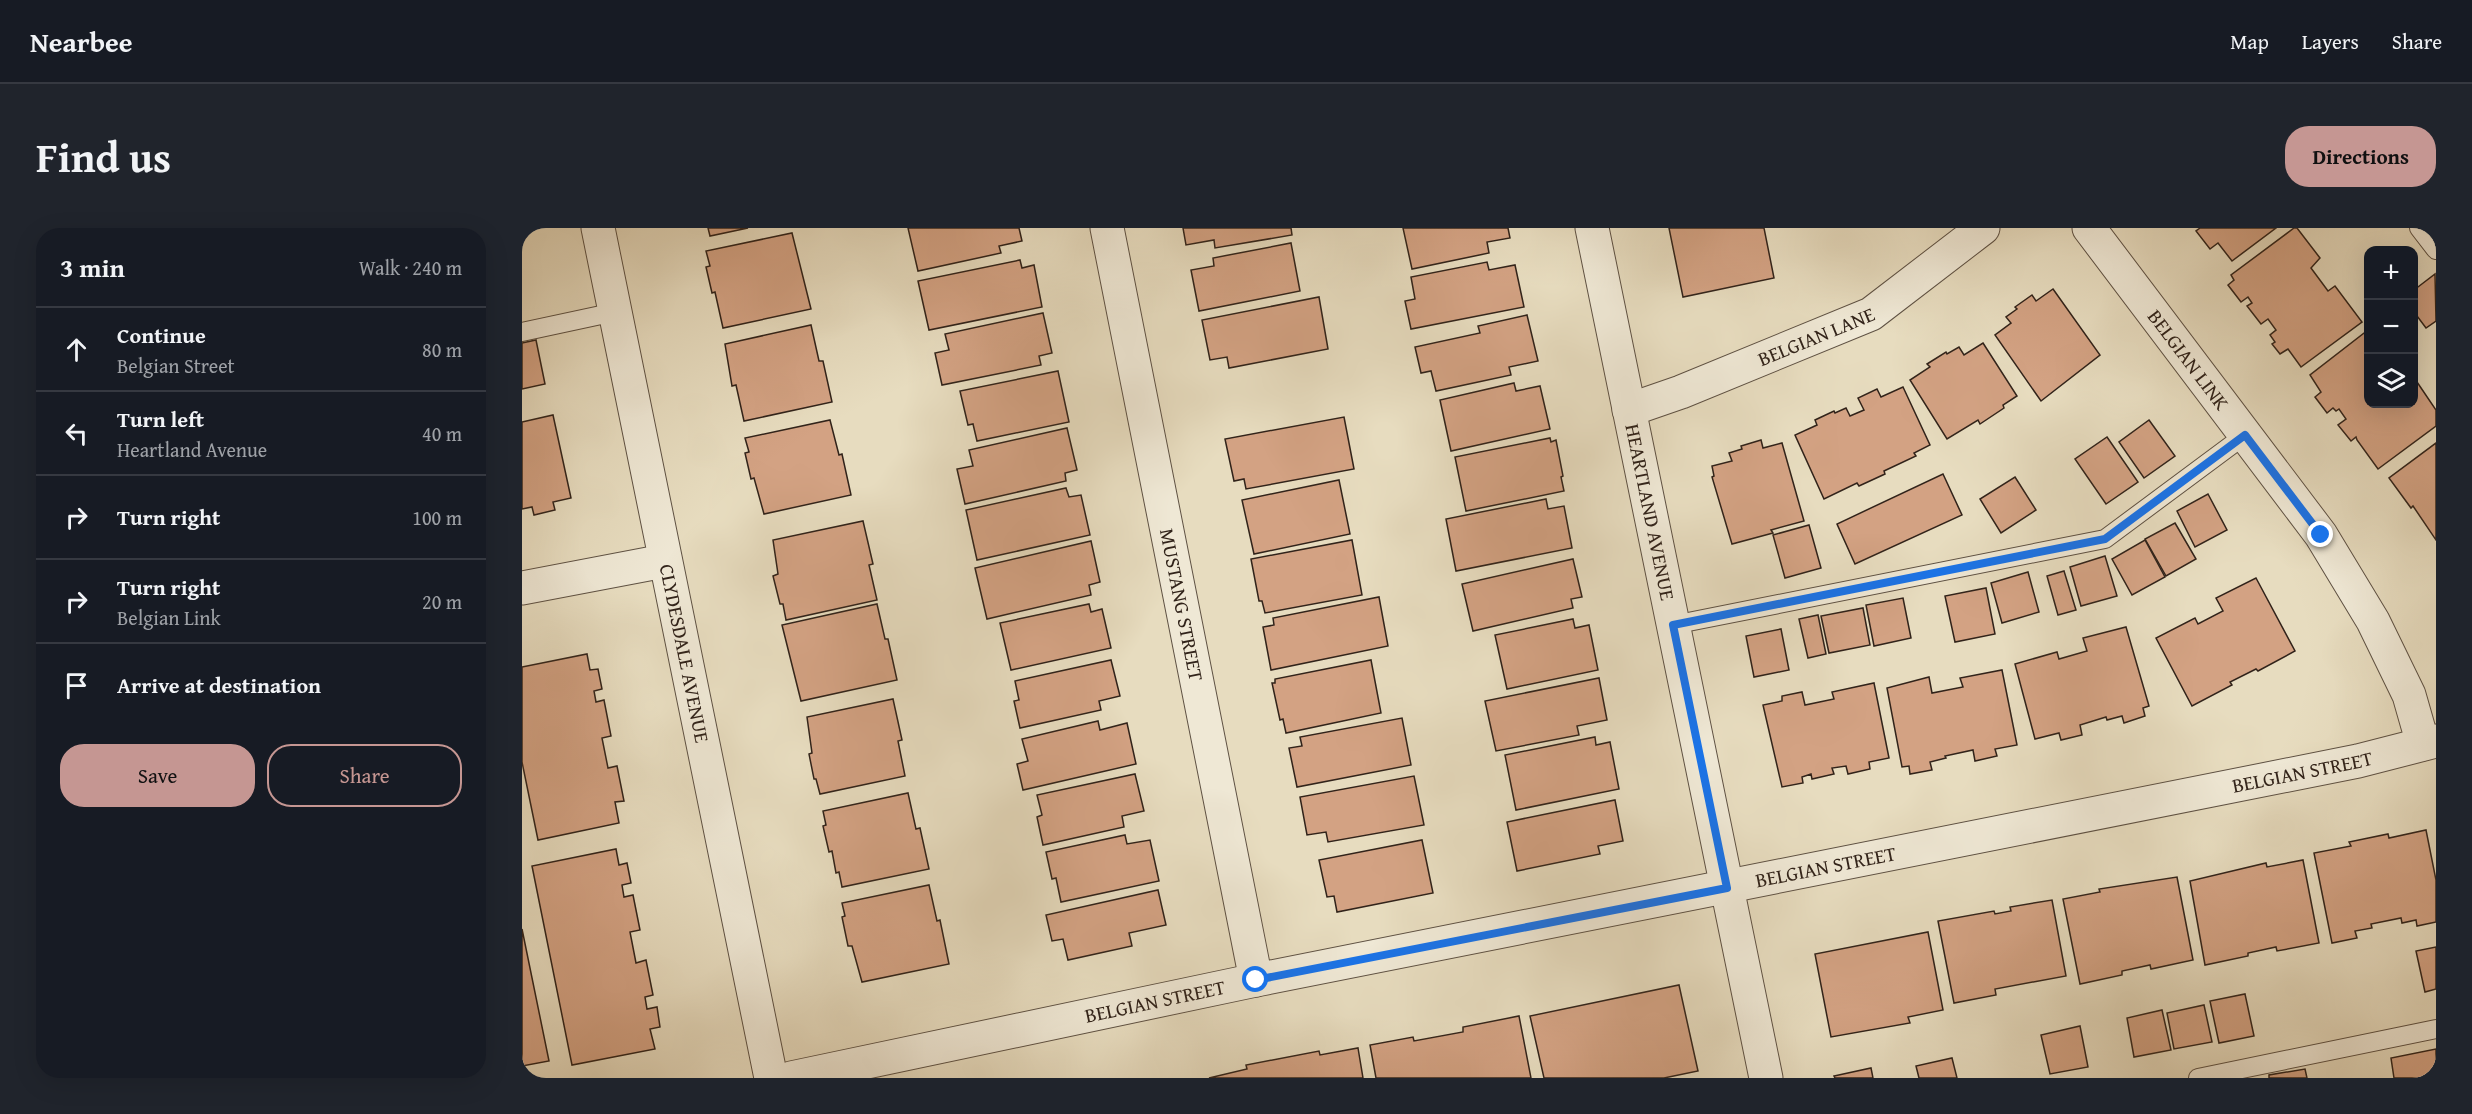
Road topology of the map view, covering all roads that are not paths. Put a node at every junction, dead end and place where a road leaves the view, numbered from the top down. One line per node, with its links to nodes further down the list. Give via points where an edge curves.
1 (598, 228): 8 (street, CLYDESDALE AVENUE)
2 (1107, 228): 17 (street, MUSTANG STREET)
3 (1592, 228): 10 (street, HEARTLAND AVENUE)
4 (1983, 228): 10 (street, BELGIAN LANE, via 1870,314 1681,393)
5 (2089, 228): 11 (street, BELGIAN LINK)
6 (2420, 228): 7 (lane)
7 (2436, 250)
8 (615, 312): 9 (lane); 12 (street, CLYDESDALE AVENUE)
9 (522, 332)
10 (1629, 410): 14 (street, HEARTLAND AVENUE)
11 (2245, 435): 14 (lane, via 2105,539); 15 (street, BELGIAN LINK, via 2321,535 2355,590)
12 (664, 561): 13 (street); 19 (street, CLYDESDALE AVENUE)
13 (522, 588)
14 (1673, 625): 16 (street, HEARTLAND AVENUE)
15 (2430, 743): 16 (street, BELGIAN STREET, via 2358,761)
16 (1727, 888): 17 (street, BELGIAN STREET); 21 (street, HEARTLAND AVENUE)
17 (1256, 980): 20 (street, BELGIAN STREET)
18 (2436, 1029): 22 (lane)
19 (771, 1078)
20 (791, 1078)
21 (1766, 1078)
22 (2198, 1078)

